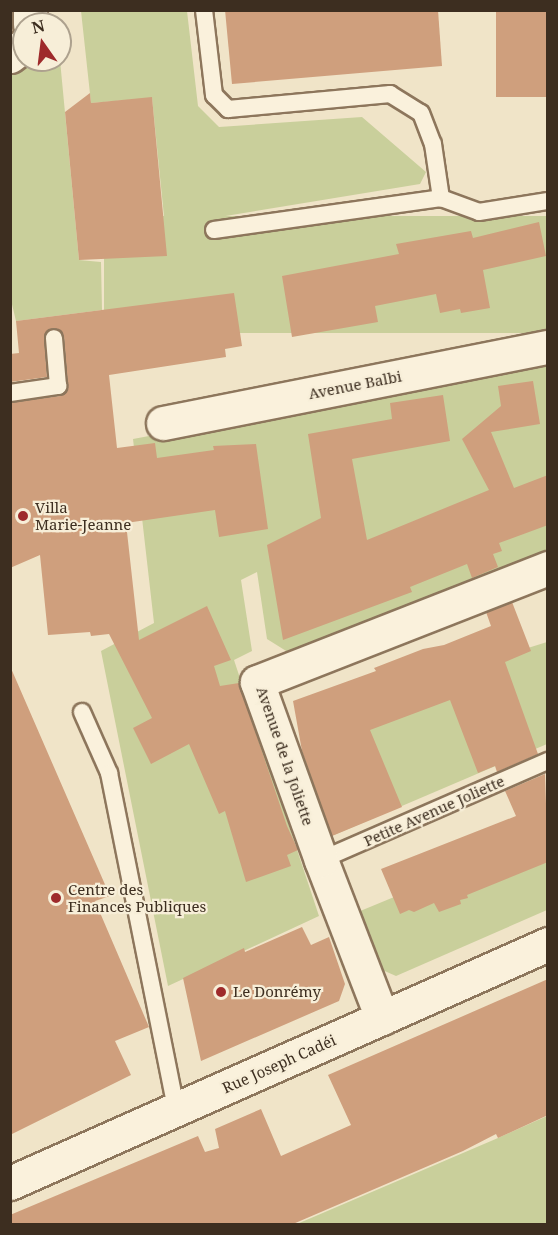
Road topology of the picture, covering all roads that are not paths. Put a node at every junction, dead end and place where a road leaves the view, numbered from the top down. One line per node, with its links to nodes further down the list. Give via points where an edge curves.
1 (204, 10): 2 (lane, via 214,95 228,109 390,94 421,113 433,144)
2 (441, 198): 3 (lane, via 479,212); 4 (lane)
3 (548, 201)
4 (214, 230)
5 (54, 338): 7 (lane, via 58,386)
6 (548, 348): 8 (street, Avenue Balbi)
7 (10, 393)
8 (163, 423)
9 (548, 568): 12 (street, Avenue de la Joliette, via 257,682)
10 (81, 712): 15 (lane, via 110,773)
11 (548, 761): 12 (lane, Petite Avenue Joliette)
12 (321, 860): 14 (street, Avenue de la Joliette)
13 (548, 944): 14 (street, Rue Joseph Cadéi)
14 (382, 1018): 15 (street, Rue Joseph Cadéi)
15 (176, 1109): 16 (street, Rue Joseph Cadéi)
16 (10, 1183)

